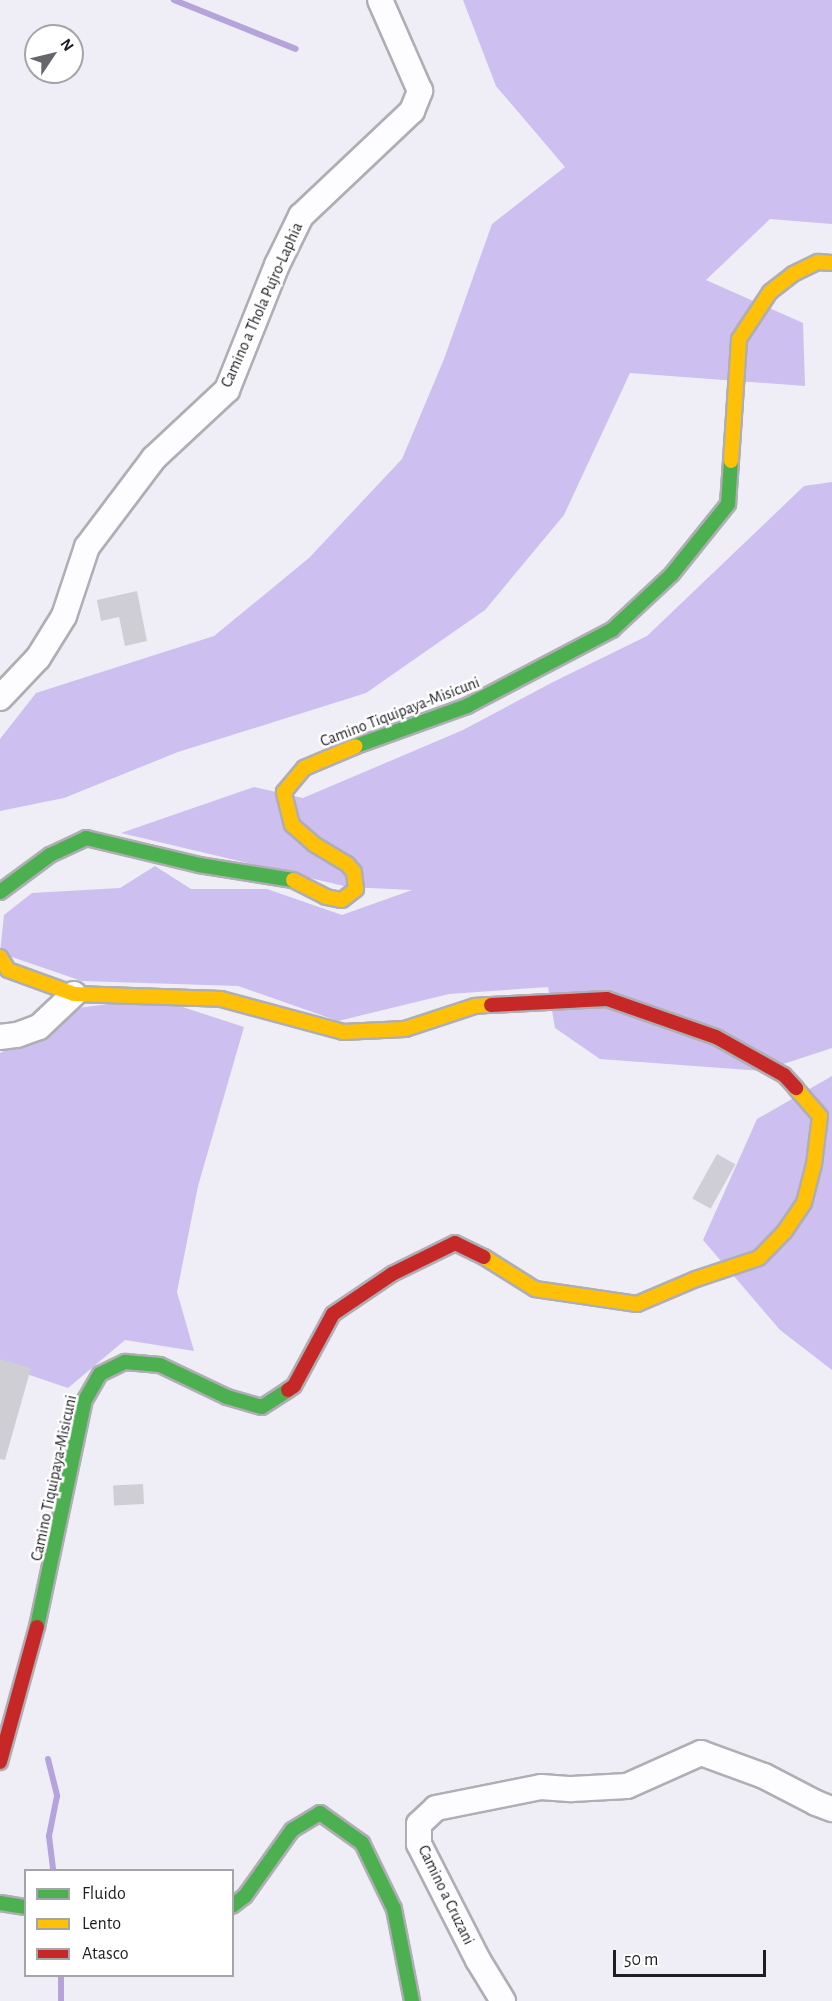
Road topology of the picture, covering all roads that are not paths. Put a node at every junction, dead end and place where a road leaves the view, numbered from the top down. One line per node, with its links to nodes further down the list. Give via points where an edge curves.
1 (380, 0): 3 (street, Camino a Thola Pujro-Laphia, via 420,91 411,111 301,216 227,390 154,458 87,547 64,616 38,658)
2 (832, 263): 4 (main road, Camino Tiquipaya-Misicuni, via 819,262 793,274 770,292 739,339 728,504 672,574 612,630 467,706 304,768 284,792 292,825 354,872 357,889 351,895 342,900 326,897 287,877 189,863 86,838 50,855)
3 (0, 698)
4 (0, 892)
5 (0, 957): 6 (main road, Camino Tiquipaya-Misicuni, via 8,970)
6 (74, 994): 7 (street, via 39,1027); 8 (main road, Camino Tiquipaya-Misicuni, via 221,999 343,1032 405,1029 475,1006 607,999 717,1037 784,1075 820,1116 804,1203 785,1231 759,1258 637,1304 535,1289 455,1243 392,1274 333,1314 294,1386 262,1407 227,1397 160,1365 126,1362 100,1374 85,1400 42,1610)
7 (0, 1036)
8 (0, 1762)
9 (832, 1809): 14 (street, Camino a Cruzani, via 764,1776 701,1754 627,1786 541,1787 436,1808 418,1824 419,1844)
10 (0, 1903): 12 (main road)
11 (234, 1904): 13 (main road, via 245,1896 292,1830 320,1813 363,1843 394,1910)
12 (24, 1907)
13 (412, 2001)
14 (503, 2001)

